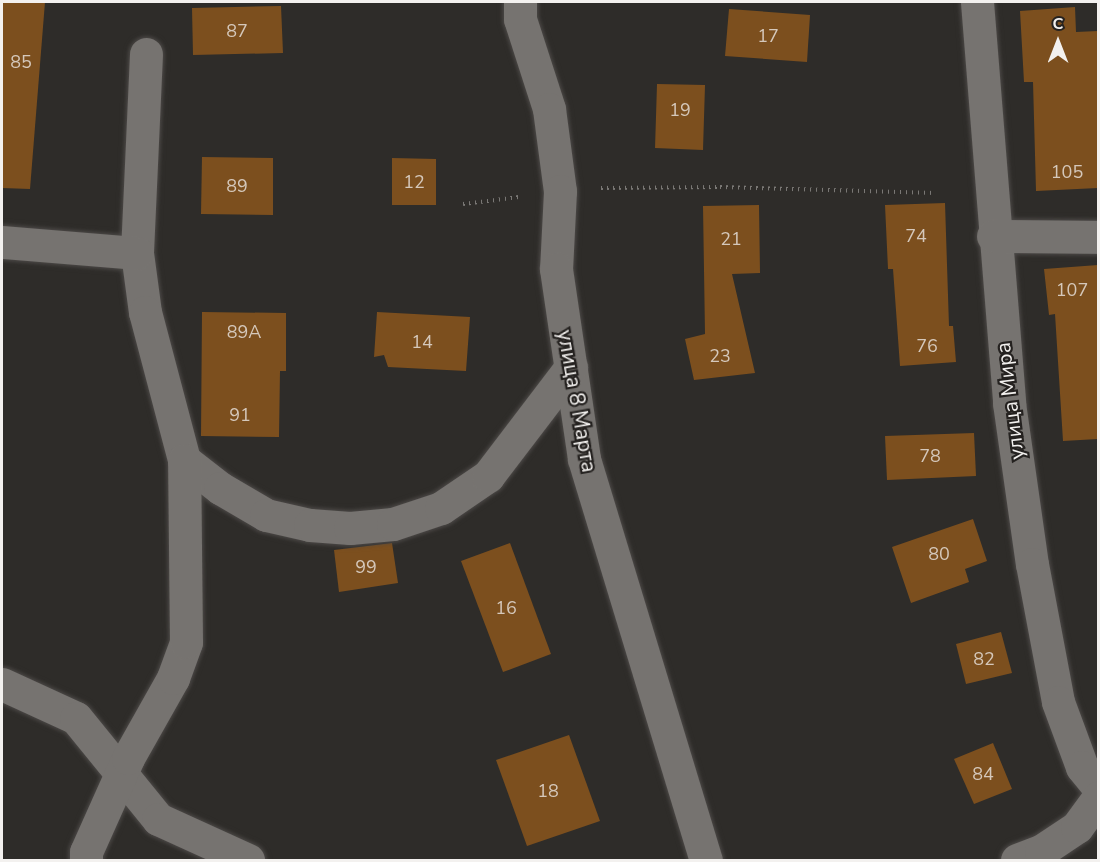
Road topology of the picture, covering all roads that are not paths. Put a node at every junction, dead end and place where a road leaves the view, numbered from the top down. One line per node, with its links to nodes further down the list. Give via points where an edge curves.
1 (520, 2): 8 (street, улица 8 Марта, via 520,19 549,109 560,191 556,269)
2 (977, 2): 4 (street, улица Мира)
3 (146, 54): 7 (street)
4 (993, 236): 5 (street); 12 (street, улица Мира, via 1009,403 1053,679 1082,767)
5 (1098, 237)
6 (2, 242): 7 (street)
7 (137, 253): 9 (street, via 145,312)
8 (571, 367): 9 (street, via 488,476 441,508 393,524 350,528 266,515 220,488); 16 (street, улица 8 Марта, via 584,459)
9 (184, 460): 11 (street, via 186,642 173,678)
10 (2, 684): 11 (street, via 76,718)
11 (122, 772): 14 (street, via 86,852); 15 (street, via 158,819)
12 (1098, 787)
13 (1098, 798): 17 (street, via 1077,827 1041,851)
14 (86, 861)
15 (248, 861)
16 (706, 861)
17 (1017, 861)

